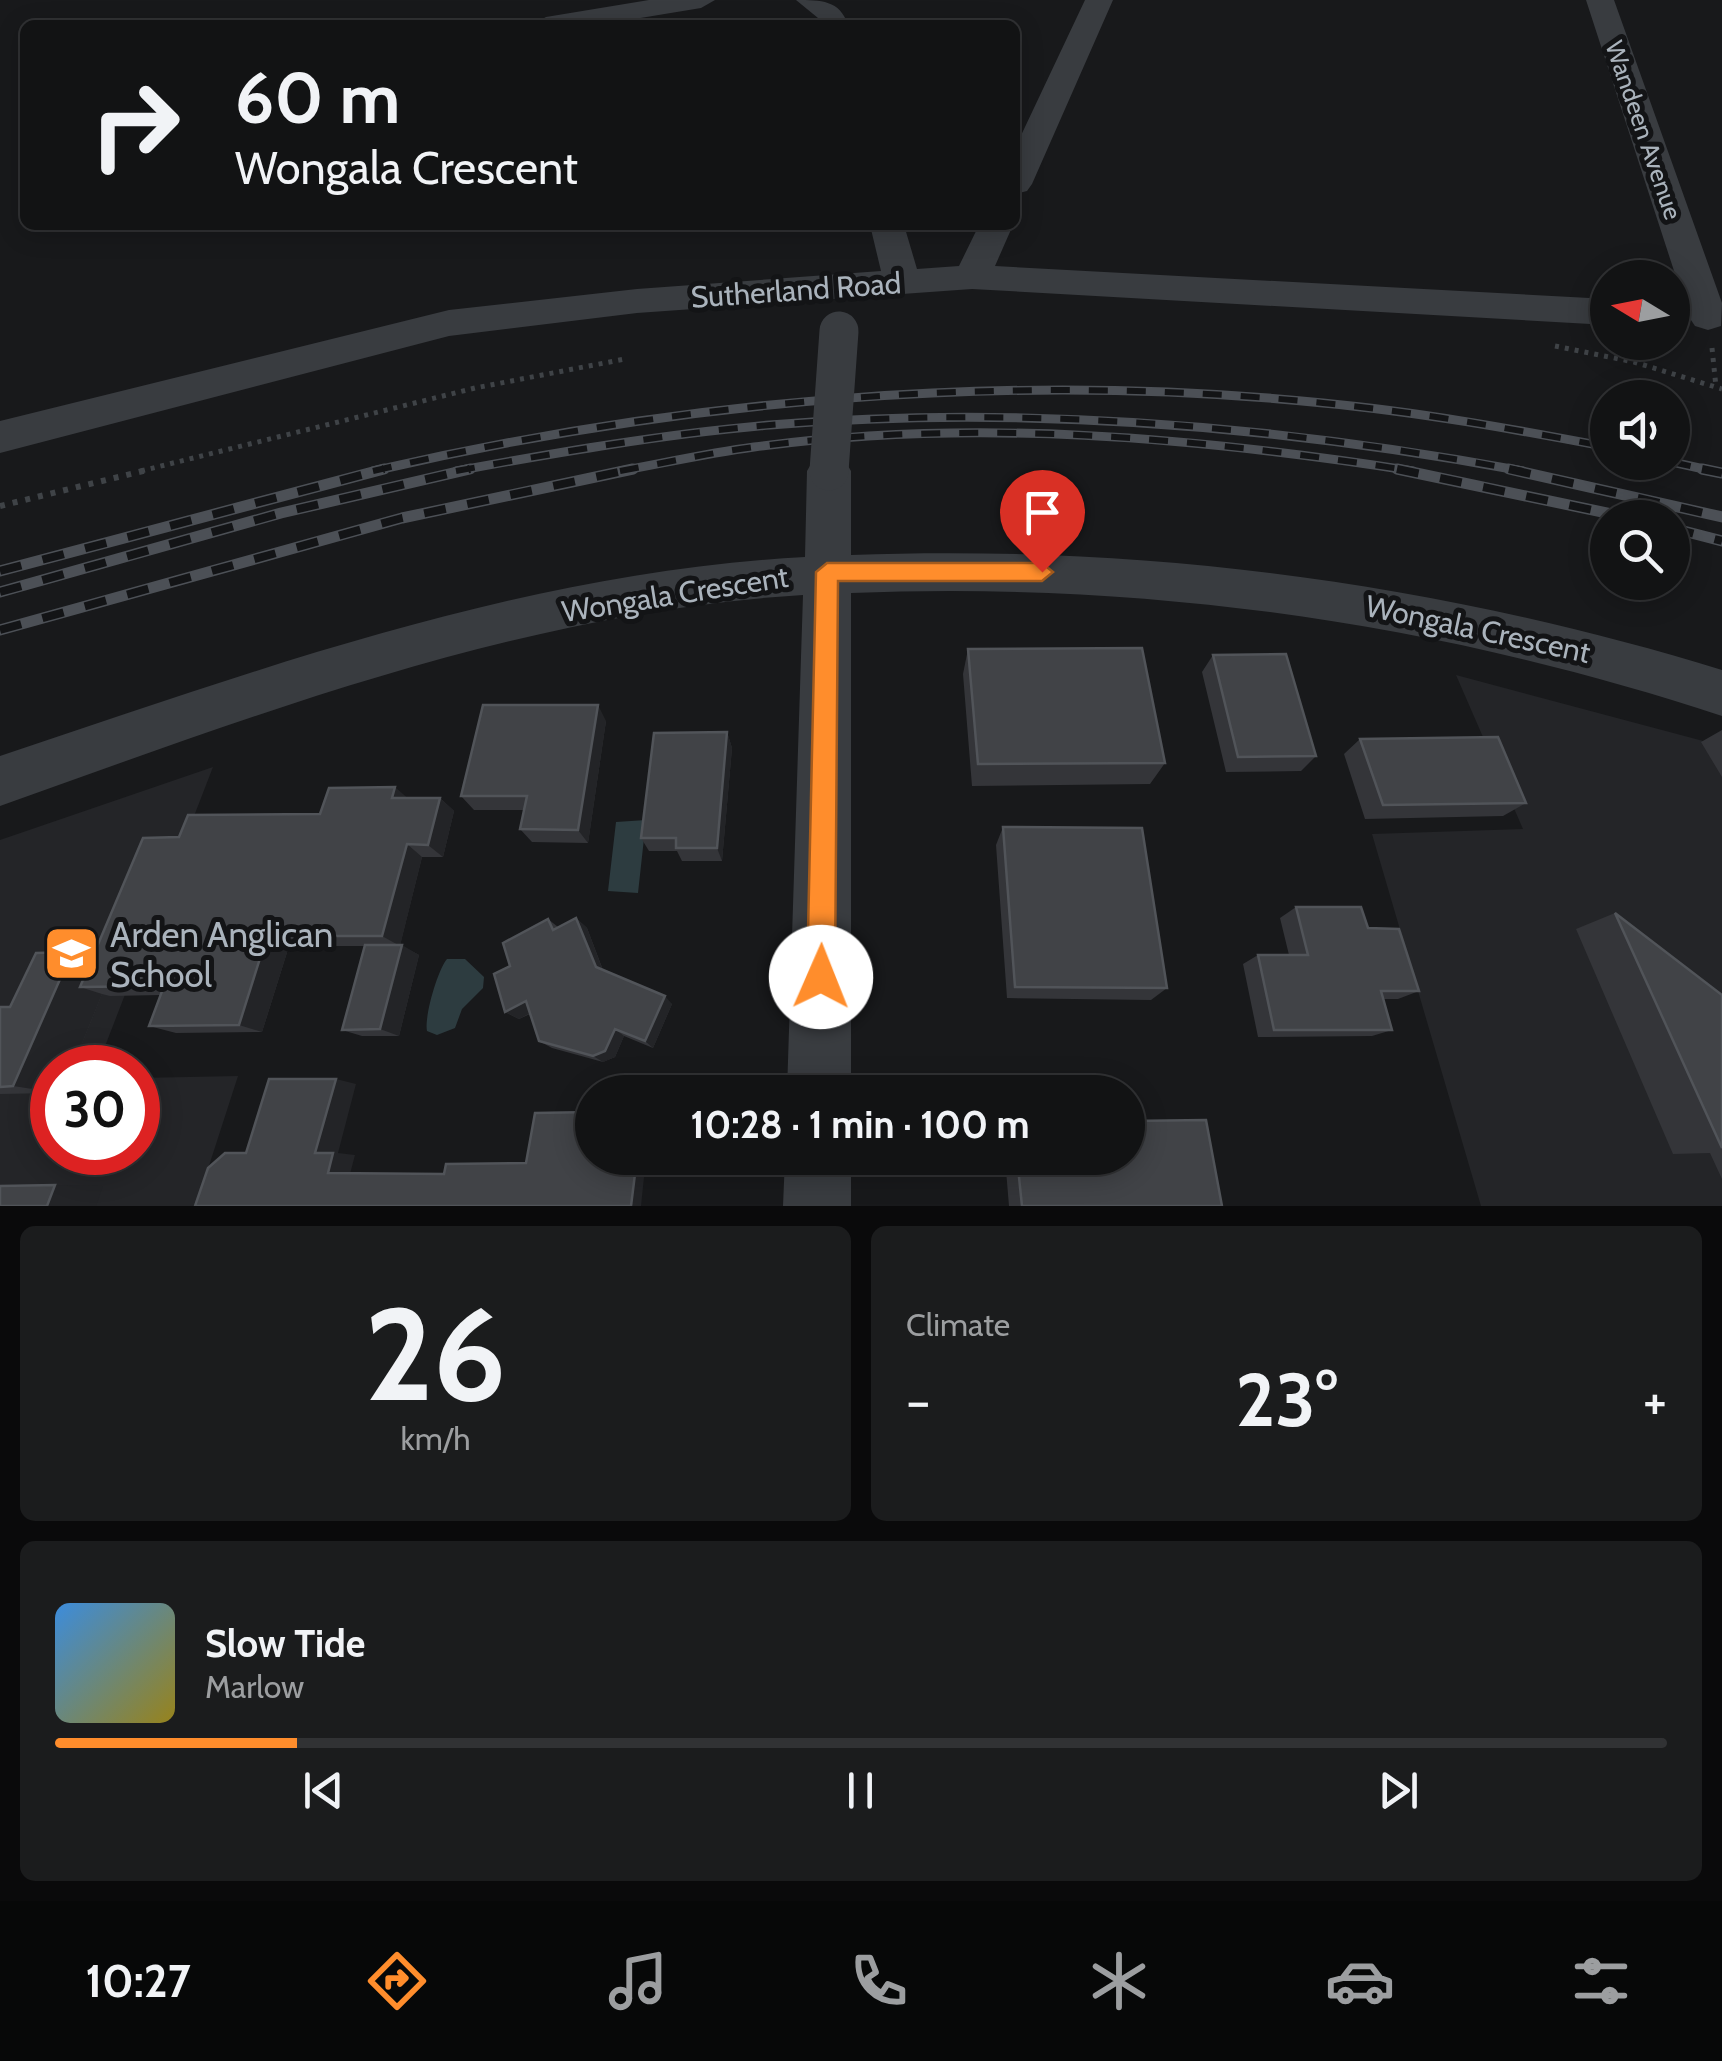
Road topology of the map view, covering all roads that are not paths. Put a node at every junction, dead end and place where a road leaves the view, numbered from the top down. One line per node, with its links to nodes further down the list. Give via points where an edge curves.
1 (701, 0): 4 (street)
2 (1099, 0): 5 (street)
3 (1600, 0): 12 (street, Wandeen Avenue)
4 (577, 20)
5 (1020, 173)
6 (888, 230): 9 (street)
7 (994, 230): 8 (street)
8 (972, 277): 9 (street, Sutherland Road); 11 (street, Sutherland Road)
9 (902, 282): 10 (street, Sutherland Road)
10 (838, 290): 13 (street, Sutherland Road, via 638,301 449,323); 14 (street, bridge)
11 (1590, 311)
12 (1701, 317)
13 (0, 437)
14 (827, 572): 15 (street, Wongala Crescent, via 1042,572 1278,590 1476,625); 16 (street, Wongala Crescent, via 594,601 385,654); 17 (street)
15 (1722, 693)
16 (0, 781)
17 (819, 1075)
18 (818, 1175): 19 (street)
19 (817, 1206)

